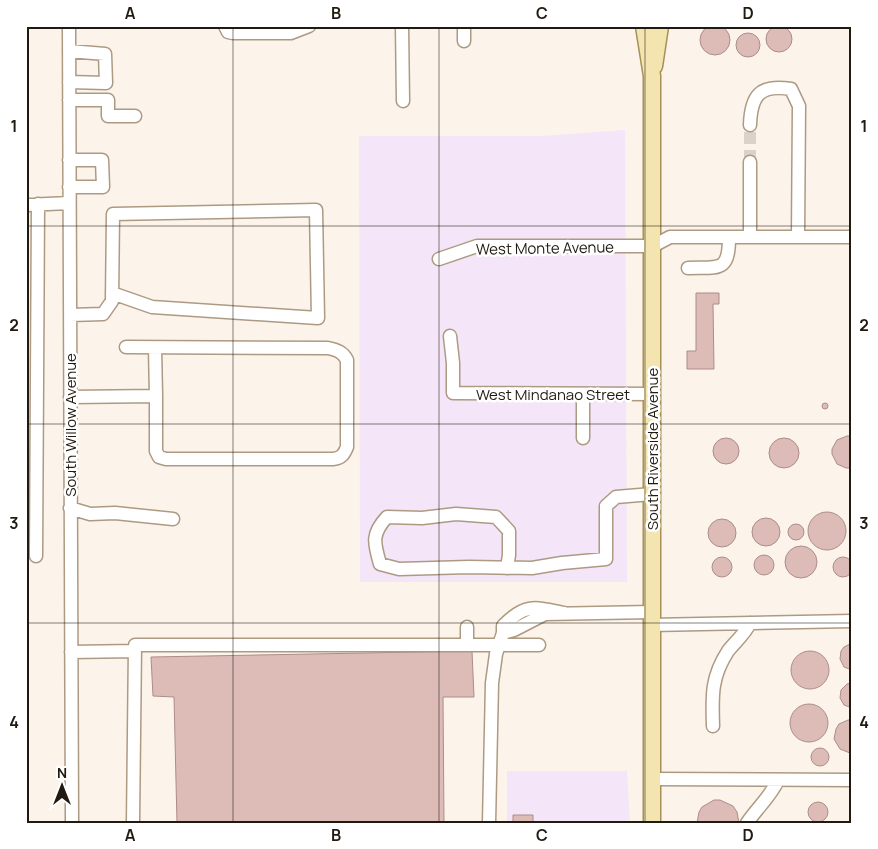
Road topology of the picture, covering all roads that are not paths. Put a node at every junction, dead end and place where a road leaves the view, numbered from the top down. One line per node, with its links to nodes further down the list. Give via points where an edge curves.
1 (69, 26): 9 (street, South Willow Avenue)
2 (225, 26): 3 (street, via 233,34 291,33)
3 (309, 26)
4 (402, 26): 13 (street)
5 (464, 26): 8 (street)
6 (644, 26): 10 (main road, South Riverside Avenue)
7 (660, 26): 10 (main road, South Riverside Avenue)
8 (464, 41)
9 (69, 51): 11 (street, South Willow Avenue); 11 (street, via 105,54 106,83)
10 (652, 76): 25 (main road, South Riverside Avenue)
11 (69, 82): 12 (street, South Willow Avenue)
12 (69, 100): 14 (street, via 108,100 108,116); 16 (street, South Willow Avenue)
13 (403, 101)
14 (135, 116)
15 (750, 125): 23 (street, via 751,107 767,88 791,89 799,106)
16 (69, 160): 18 (street, South Willow Avenue); 18 (street, via 102,160 103,187)
17 (750, 162): 22 (street)
18 (70, 187): 19 (street, South Willow Avenue)
19 (70, 203): 20 (street); 29 (street, South Willow Avenue)
20 (32, 205): 41 (street)
21 (729, 237): 22 (street); 25 (street, via 670,237); 27 (street, via 729,256 723,265)
22 (750, 237): 23 (street)
23 (798, 237): 24 (street)
24 (852, 237)
25 (652, 246): 26 (street, West Monte Avenue, via 477,246); 34 (main road, South Riverside Avenue)
26 (439, 259)
27 (688, 268)
28 (112, 293): 28 (street, via 113,214 316,210 318,318 152,307); 29 (street, via 112,301 103,314)
29 (70, 315): 36 (street, South Willow Avenue)
30 (450, 336): 33 (street, West Mindanao Street, via 453,393)
31 (126, 347): 32 (street)
32 (155, 348): 35 (street); 35 (street, via 328,348 344,354 347,360 347,447 340,458 333,459 166,459 156,451)
33 (583, 394): 34 (street, West Mindanao Street); 37 (street)
34 (653, 394): 38 (main road, South Riverside Avenue)
35 (156, 396): 36 (street)
36 (70, 397): 39 (street, South Willow Avenue)
37 (583, 438)
38 (652, 494): 42 (street, via 616,497 606,506 606,559); 43 (main road, South Riverside Avenue)
39 (70, 508): 40 (street, via 90,514 115,513); 51 (street, South Willow Avenue)
40 (173, 519)
41 (36, 556)
42 (507, 568): 42 (street, via 399,569 380,564 374,542 378,527 387,517 422,518 456,514 496,517 509,531)
43 (651, 618): 45 (street); 48 (street, via 564,613 534,607 515,614 503,626); 53 (main road, South Riverside Avenue)
44 (852, 621): 45 (street)
45 (750, 623): 52 (street, via 720,666 712,688)
46 (467, 627): 47 (street)
47 (467, 645): 48 (street); 50 (street, via 135,645)
48 (499, 645): 49 (street); 58 (street, via 492,683)
49 (539, 645)
50 (135, 651): 51 (street); 57 (street)
51 (71, 652): 56 (street, South Willow Avenue)
52 (713, 726)
53 (652, 779): 54 (street); 59 (main road, South Riverside Avenue)
54 (778, 780): 55 (street); 60 (street)
55 (852, 780)
56 (72, 823)
57 (133, 823)
58 (489, 823)
59 (652, 823)
60 (747, 823)

